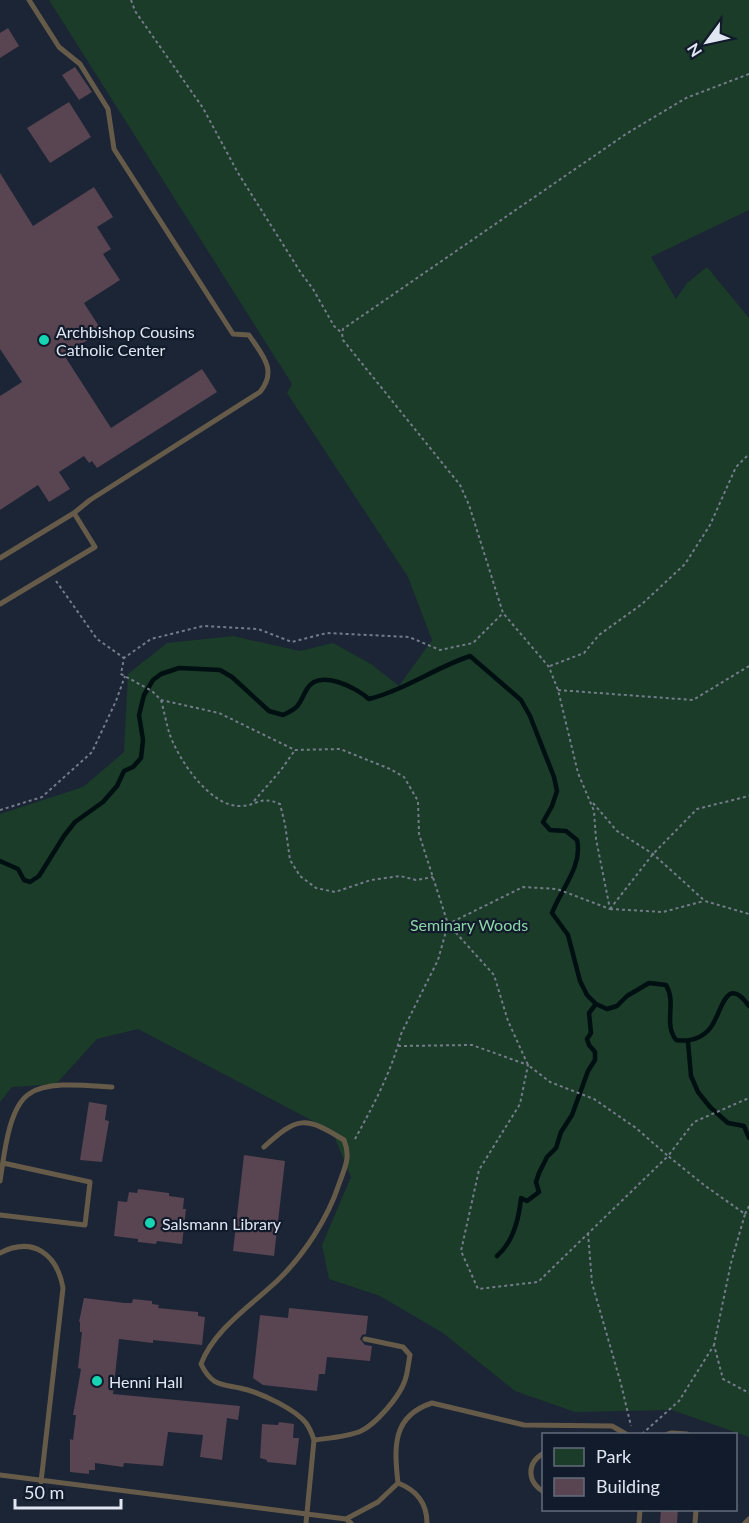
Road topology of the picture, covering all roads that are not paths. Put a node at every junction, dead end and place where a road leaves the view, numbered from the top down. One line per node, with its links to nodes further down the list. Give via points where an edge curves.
1 (29, 0): 2 (lane, via 59,47 80,64 108,109 114,149 226,325 233,334 249,335 269,373 260,392)
2 (74, 513): 3 (lane); 4 (lane, via 95,547)
3 (0, 558)
4 (0, 604)
5 (112, 1087): 7 (lane, via 62,1086 29,1093 13,1117)
6 (264, 1147): 15 (lane, via 283,1129 308,1122 344,1140 349,1152 335,1197 298,1258 222,1332 201,1364 216,1383 250,1390 291,1410 305,1422)
7 (3, 1163): 8 (lane); 9 (lane, via 90,1182 85,1225)
8 (0, 1181)
9 (0, 1215)
10 (0, 1252): 18 (lane, via 22,1246 39,1249 51,1257 63,1288)
11 (365, 1339): 15 (lane, via 403,1347 410,1355 404,1382 390,1405 369,1426 343,1436)
12 (570, 1426): 13 (lane); 14 (lane, via 612,1426); 19 (lane, via 524,1425 432,1403 418,1408 400,1430 395,1456)
13 (566, 1433)
14 (624, 1433)
15 (314, 1440): 21 (lane)
16 (542, 1454): 20 (lane, via 530,1470 533,1484)
17 (0, 1475): 18 (lane)
18 (41, 1482): 21 (lane)
19 (398, 1483): 23 (lane); 25 (lane, via 419,1498)
20 (542, 1491)
21 (308, 1515): 23 (lane); 24 (lane)
22 (749, 1519): 26 (lane)
23 (349, 1521)
24 (306, 1523)
25 (427, 1523)
26 (745, 1523)

